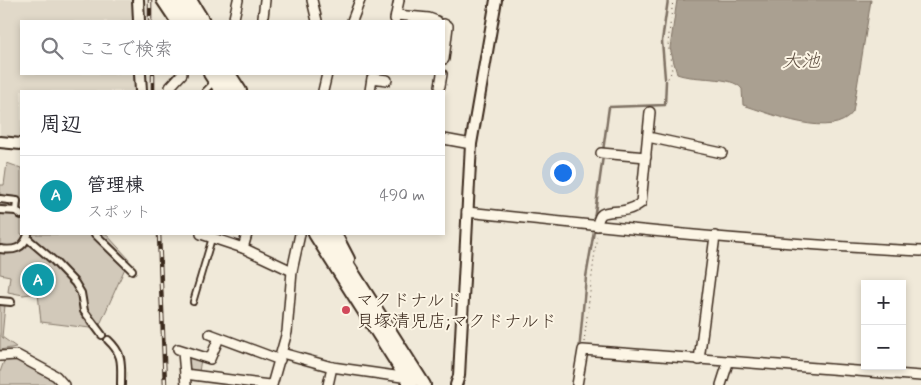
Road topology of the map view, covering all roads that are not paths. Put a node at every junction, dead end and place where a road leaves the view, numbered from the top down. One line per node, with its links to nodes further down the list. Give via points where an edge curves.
1 (138, 0): 15 (street)
2 (162, 0): 16 (street)
3 (172, 0): 17 (main road)
4 (183, 0): 18 (main road)
5 (191, 0): 19 (street)
6 (238, 0): 13 (street)
7 (265, 0): 12 (street)
8 (312, 0): 20 (street)
9 (360, 0): 21 (street)
10 (399, 0): 14 (street)
11 (496, 0): 48 (street)
12 (263, 17)
13 (234, 18)
14 (395, 18): 22 (street)
15 (139, 20)
16 (175, 20)
17 (184, 20)
18 (195, 20)
19 (203, 20)
20 (317, 20)
21 (352, 20)
22 (434, 20)
23 (445, 24): 24 (street, via 448,26)
24 (445, 51)
25 (140, 75): 34 (street)
26 (181, 75): 35 (street)
27 (230, 75): 39 (main road)
28 (237, 75): 40 (street)
29 (327, 75): 41 (street)
30 (442, 75): 33 (street)
31 (214, 76): 36 (lane); 37 (street); 38 (main road)
32 (384, 78): 42 (street, via 372,78)
33 (440, 86)
34 (141, 90)
35 (170, 90)
36 (206, 90)
37 (220, 90)
38 (228, 90)
39 (239, 90)
40 (246, 90)
41 (323, 90)
42 (370, 90)
43 (650, 112): 44 (street)
44 (648, 138): 50 (street); 51 (street)
45 (445, 139): 48 (street)
46 (0, 142): 47 (street)
47 (20, 144)
48 (471, 144): 56 (street)
49 (603, 153): 51 (street)
50 (722, 153)
51 (646, 158): 58 (street, via 641,203 624,212 603,214)
52 (0, 199): 53 (street)
53 (14, 200): 54 (street); 57 (street)
54 (20, 201)
55 (0, 210): 57 (street)
56 (467, 212): 58 (street); 93 (street)
57 (19, 213)
58 (597, 226): 67 (street)
59 (96, 235): 72 (street)
60 (204, 235): 68 (street)
61 (247, 235): 69 (street)
62 (300, 235): 73 (street)
63 (316, 235): 87 (main road)
64 (329, 235): 74 (main road)
65 (337, 235): 74 (street)
66 (28, 236): 70 (street, via 19,248 11,251); 78 (street, via 75,283 81,293 84,311)
67 (715, 236): 71 (street); 82 (street)
68 (212, 238): 69 (street); 77 (lane)
69 (243, 248): 73 (street)
70 (0, 249)
71 (921, 251)
72 (132, 270)
73 (292, 271): 81 (street)
74 (355, 276): 87 (main road)
75 (0, 301): 76 (street)
76 (10, 302)
77 (194, 302)
78 (102, 335)
79 (108, 340): 89 (street, via 118,350)
80 (0, 356): 88 (street, via 17,355 56,376)
81 (281, 356): 84 (street); 85 (street, via 214,336 210,359 180,351); 91 (street)
82 (699, 360): 83 (street); 94 (street, via 583,350)
83 (728, 363): 86 (street); 95 (street)
84 (332, 367): 87 (street); 92 (street)
85 (185, 374): 90 (street); 91 (street)
86 (921, 376)
87 (416, 382)
88 (64, 385)
89 (121, 385)
90 (186, 385)
91 (270, 385)
92 (328, 385)
93 (456, 385)
94 (577, 385)
95 (721, 385)

